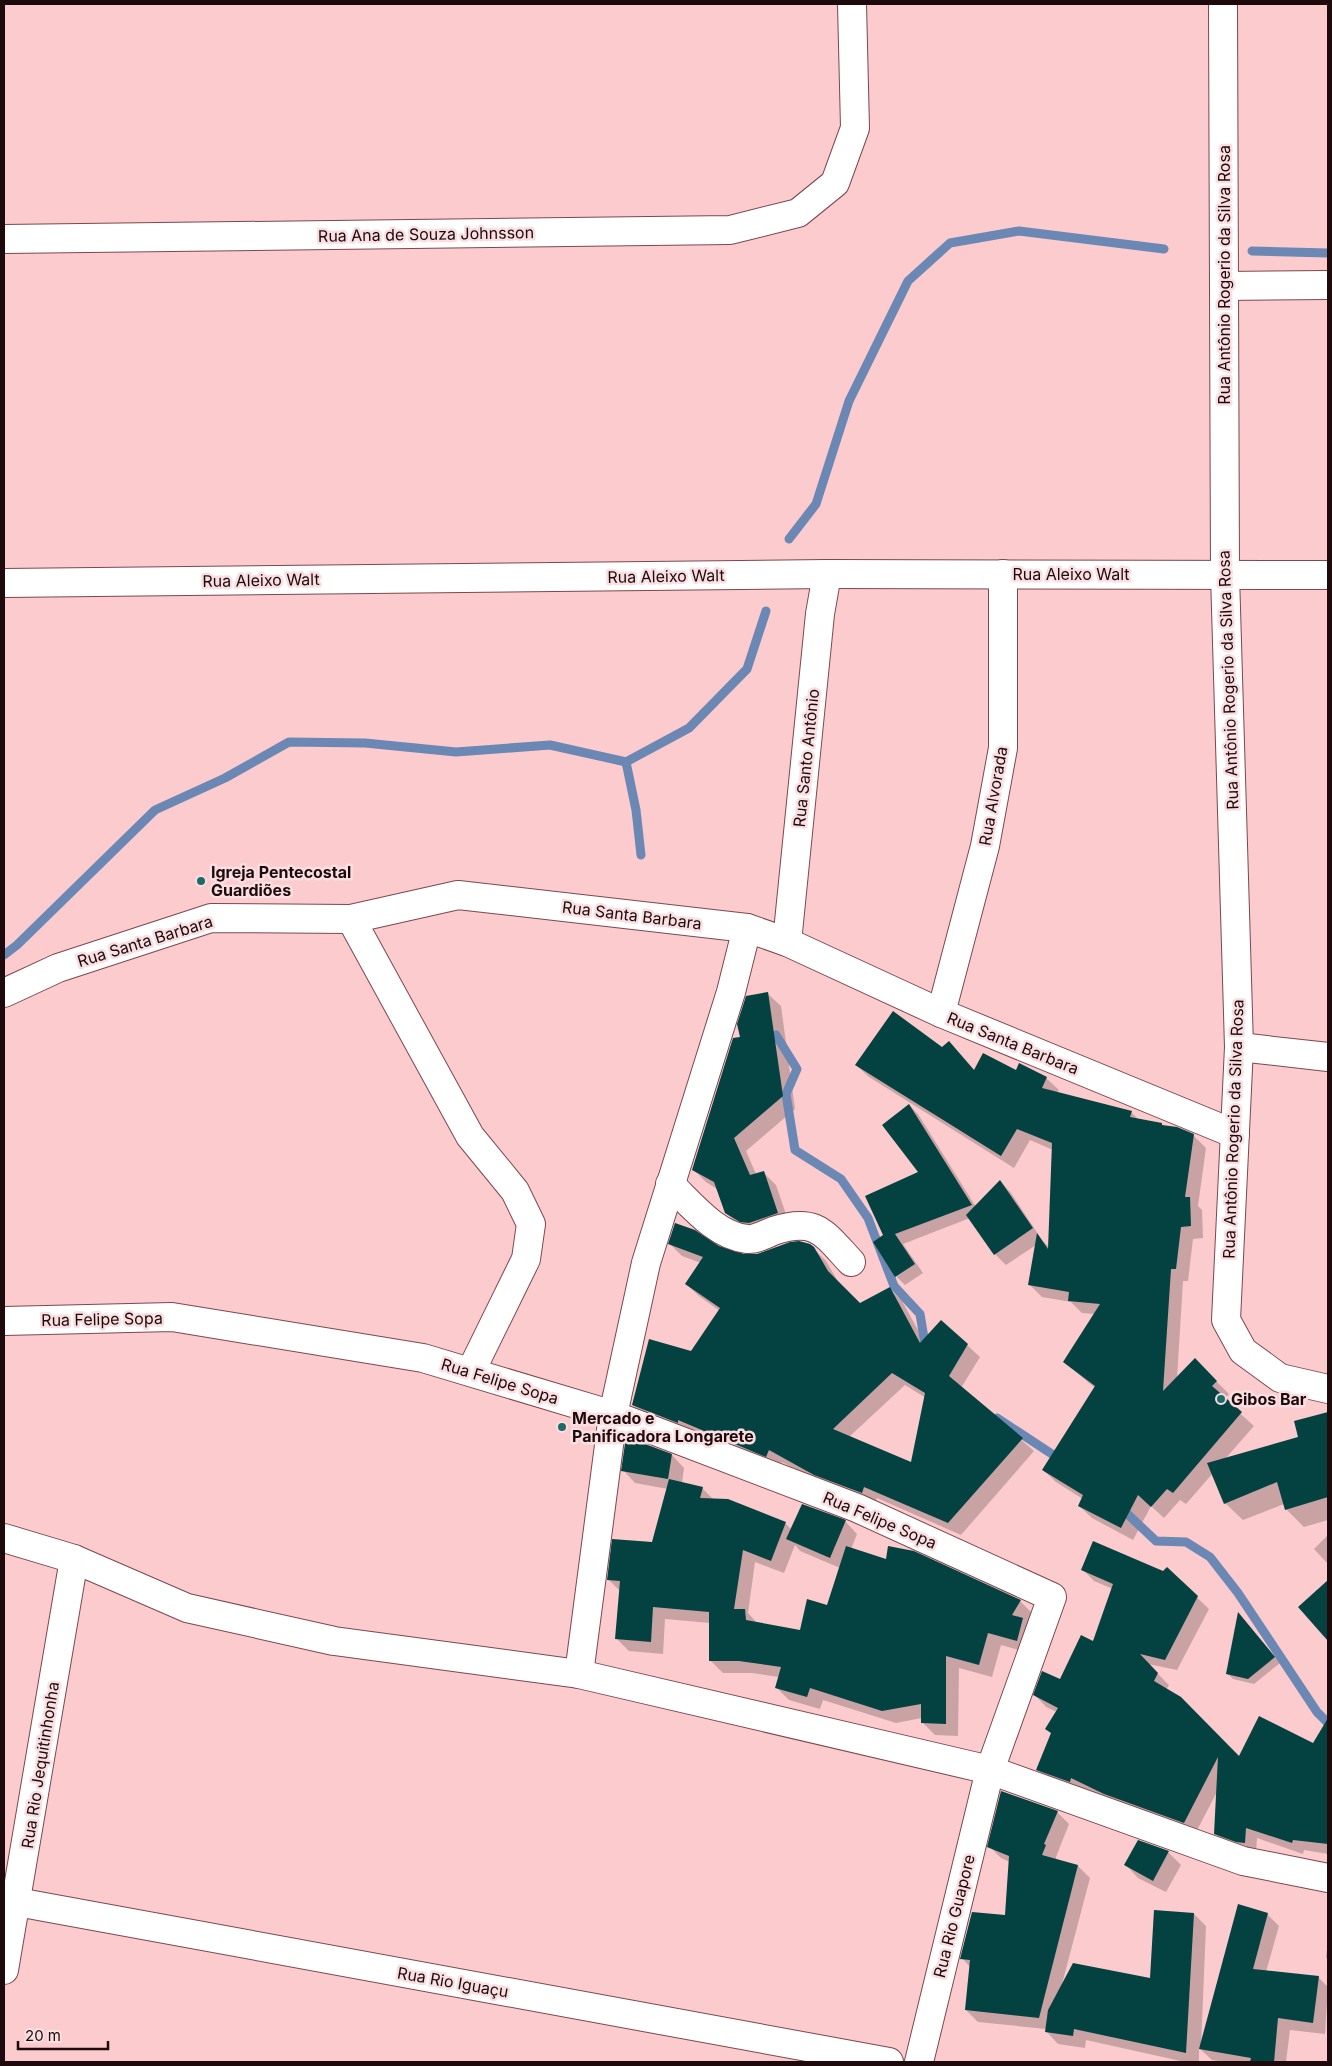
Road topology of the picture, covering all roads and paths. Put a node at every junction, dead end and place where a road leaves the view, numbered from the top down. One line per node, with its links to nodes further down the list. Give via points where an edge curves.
1 (852, 4): 3 (street, Rua Ana de Souza Johnsson, via 856,128 835,183 798,213 730,230)
2 (1223, 4): 5 (street, Rua Antônio Rogerio da Silva Rosa)
3 (4, 239)
4 (1328, 285): 5 (street)
5 (1224, 286): 8 (street, Rua Antônio Rogerio da Silva Rosa)
6 (827, 574): 7 (street, Rua Aleixo Walt); 10 (street, Rua Aleixo Walt); 13 (street, Rua Santo Antônio, via 820,614)
7 (1003, 574): 8 (street, Rua Aleixo Walt); 15 (street, Rua Alvorada, via 1002,748 985,846)
8 (1224, 575): 9 (street, Rua Aleixo Walt); 16 (street, Rua Antônio Rogerio da Silva Rosa)
9 (1328, 575)
10 (4, 583)
11 (351, 919): 12 (street, Rua Santa Barbara, via 458,895); 14 (street, Rua Santa Barbara, via 211,918 58,968); 22 (street, via 470,1136 515,1191 531,1224 526,1259)
12 (747, 928): 13 (street, Rua Santa Barbara); 19 (street, via 731,992)
13 (787, 942): 15 (street, Rua Santa Barbara)
14 (4, 993)
15 (941, 1013): 18 (street, Rua Santa Barbara)
16 (1239, 1047): 17 (street); 18 (street, Rua Antônio Rogerio da Silva Rosa)
17 (1328, 1057)
18 (1235, 1134): 23 (street, Rua Antônio Rogerio da Silva Rosa, via 1226,1320 1243,1351 1280,1378)
19 (670, 1184): 20 (street, via 705,1217 732,1235 749,1239 789,1226 807,1225 823,1232); 24 (street, via 646,1263)
20 (851, 1262)
21 (4, 1321): 22 (street, Rua Felipe Sopa, via 172,1317 423,1358)
22 (471, 1371): 24 (street, Rua Felipe Sopa)
23 (1328, 1389)
24 (613, 1415): 27 (street, Rua Felipe Sopa, via 857,1508); 28 (street)
25 (4, 1538): 26 (street)
26 (74, 1559): 28 (street, via 187,1608 334,1641); 31 (street, Rua Rio Jequitinhonha)
27 (1052, 1597): 29 (street, Rua Rio Guapore)
28 (579, 1674): 29 (street)
29 (990, 1770): 30 (street, via 1243,1861); 34 (street, Rua Rio Guapore)
30 (1328, 1878)
31 (17, 1902): 32 (street, Rua Rio Jequitinhonha); 33 (street, Rua Rio Iguaçu)
32 (4, 1970)
33 (890, 2062)
34 (919, 2062)

